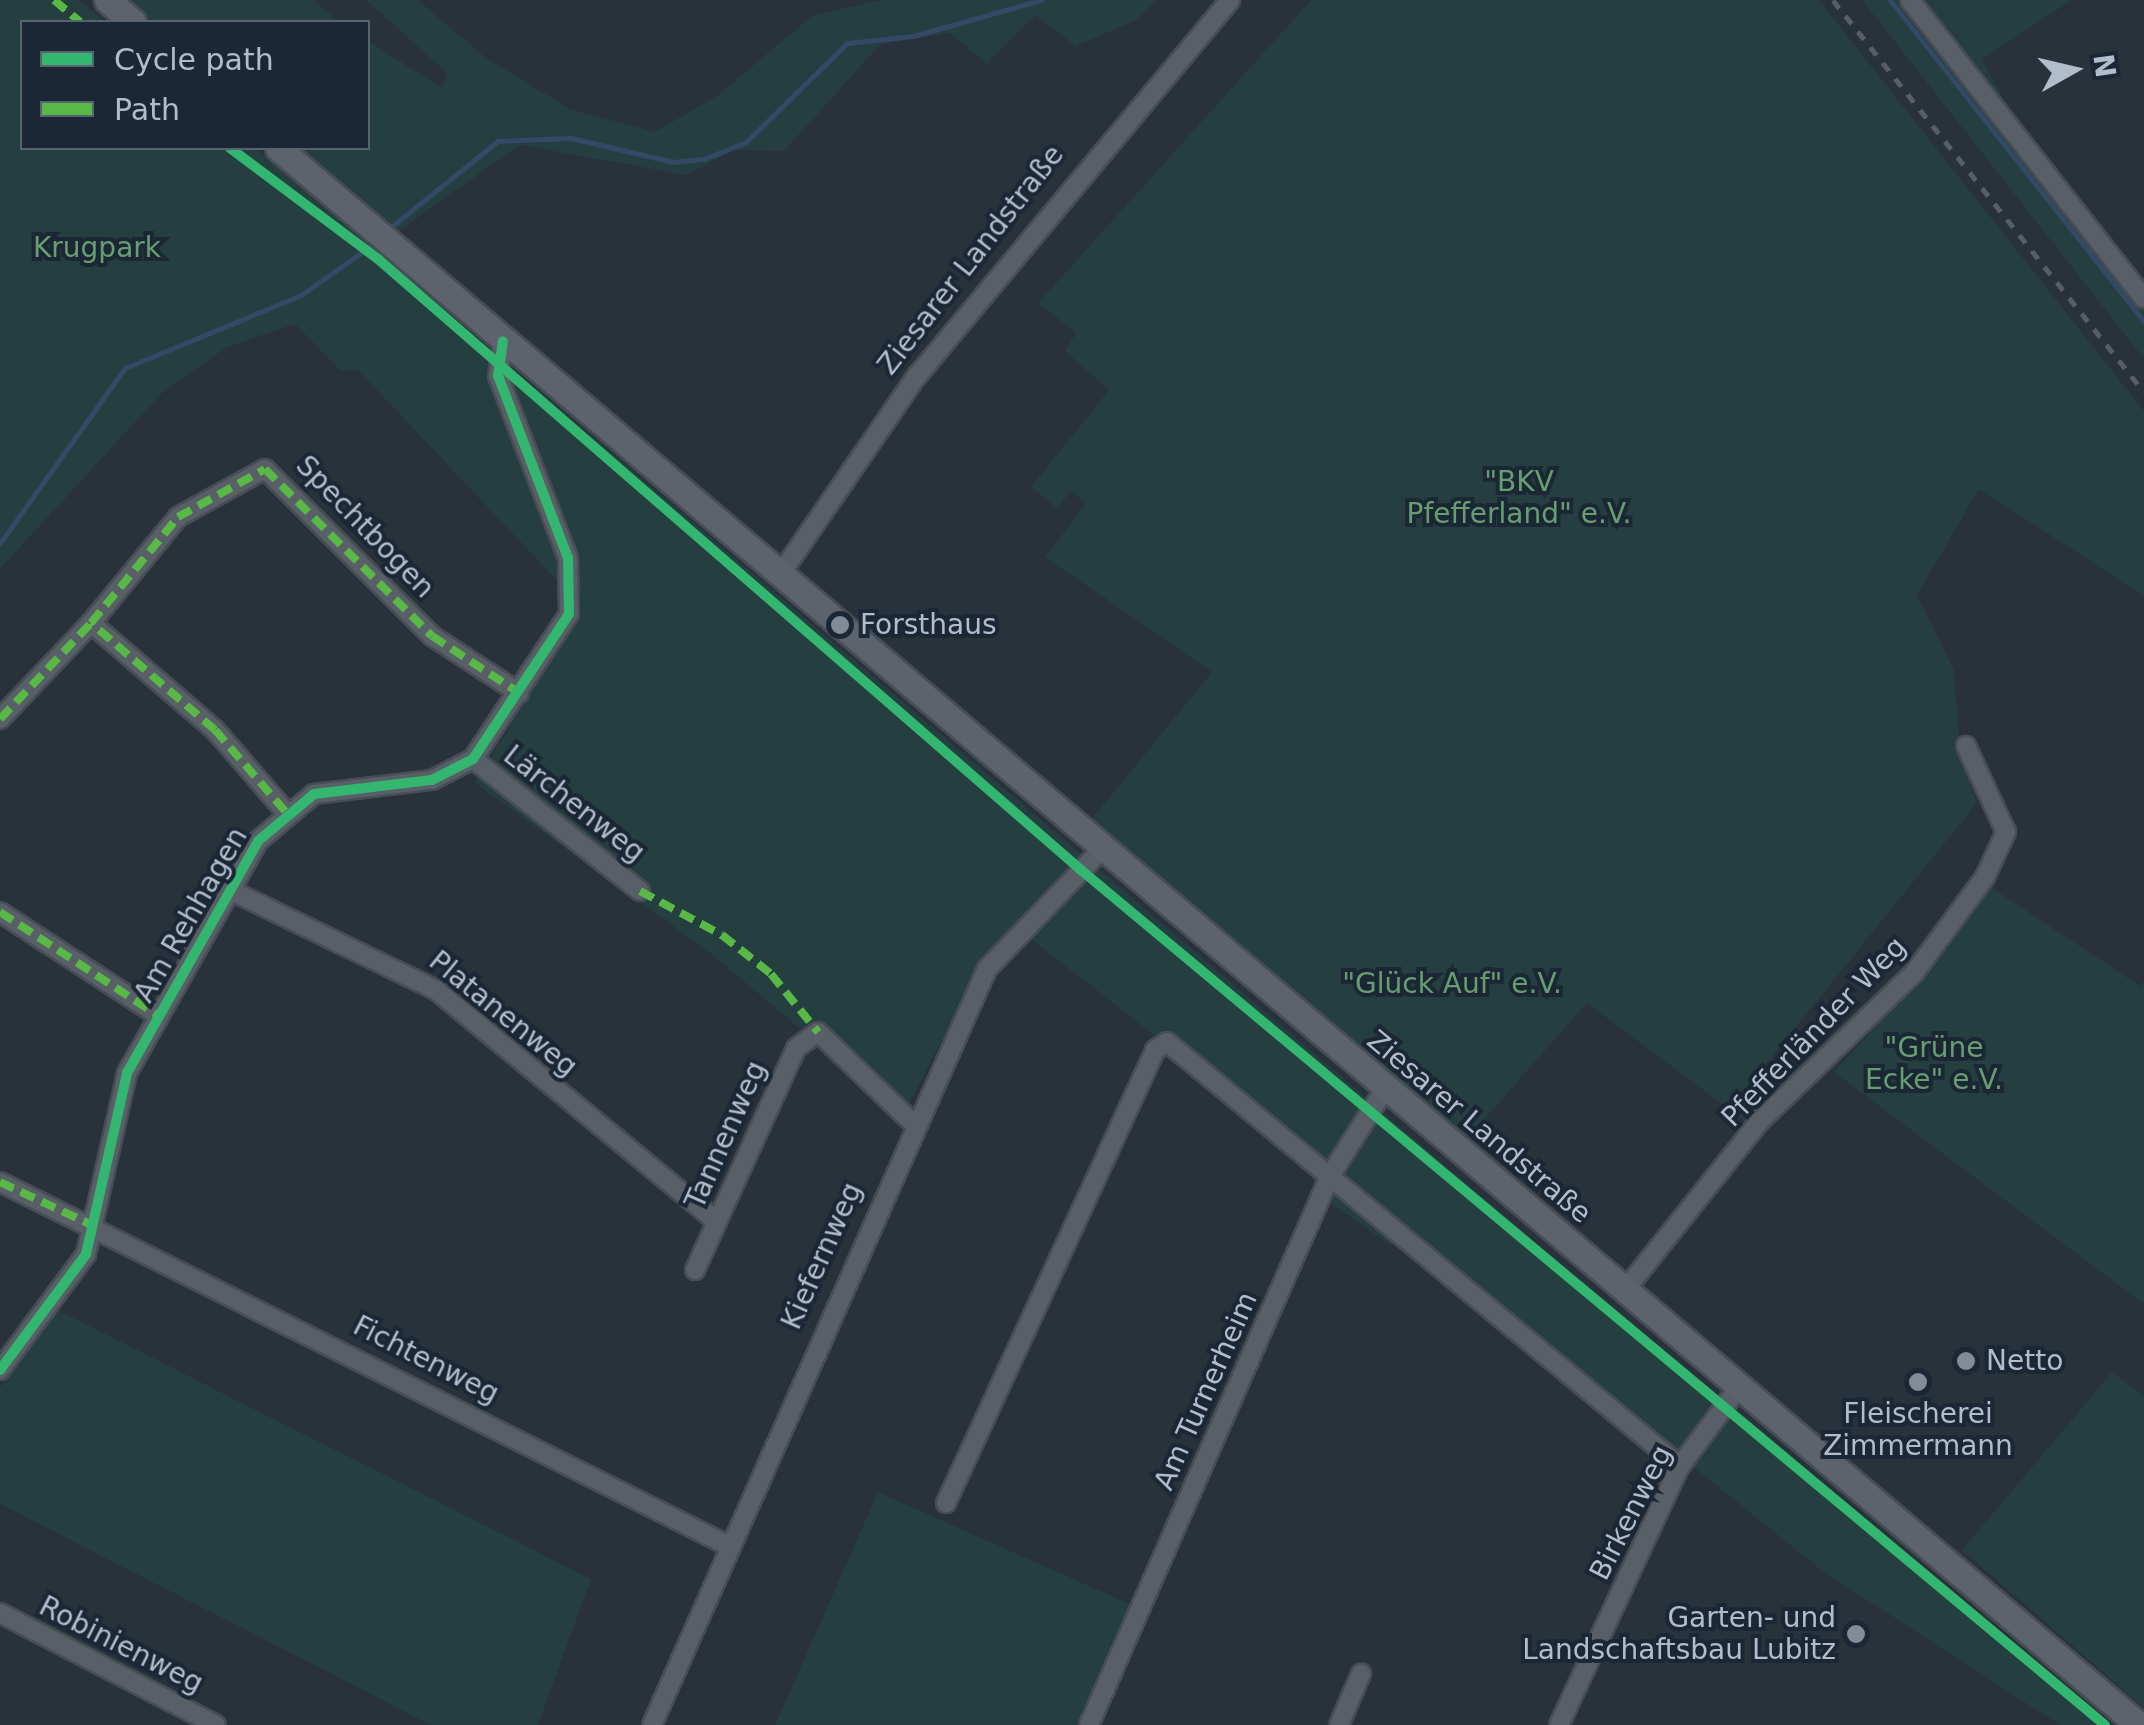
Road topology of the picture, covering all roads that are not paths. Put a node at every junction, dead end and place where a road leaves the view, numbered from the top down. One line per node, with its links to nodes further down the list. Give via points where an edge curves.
1 (107, 0): 4 (main road)
2 (1230, 0): 8 (street, Ziesarer Landstraße, via 916,376)
3 (1910, 0): 6 (street)
4 (131, 20)
5 (280, 150): 7 (main road, Ziesarer Landstraße)
6 (2144, 298)
7 (503, 341): 8 (main road, Ziesarer Landstraße); 10 (street, Am Rehhagen, via 498,376 573,588 569,614)
8 (780, 574): 15 (main road, Ziesarer Landstraße)
9 (91, 623): 10 (street, Spechtbogen, via 178,517 266,469 432,636); 11 (street, Spechtbogen); 14 (street, via 215,730)
10 (519, 694): 13 (street, Am Rehhagen)
11 (0, 719)
12 (1966, 746): 27 (street, Pfefferländer Weg, via 2006,832 1985,877 1914,973 1759,1122)
13 (473, 759): 14 (street, Am Rehhagen, via 432,780 332,789); 17 (street, Lärchenweg)
14 (285, 811): 16 (street, Am Rehhagen)
15 (1103, 848): 20 (main road, Ziesarer Landstraße); 21 (street, Kiefernweg, via 1000,948)
16 (230, 890): 19 (street, Am Rehhagen); 24 (street, Platanenweg, via 436,990)
17 (640, 891)
18 (0, 912): 19 (street)
19 (159, 1016): 25 (street, Am Rehhagen, via 119,1094)
20 (1386, 1087): 22 (street, Am Turnerheim); 27 (main road, Ziesarer Landstraße)
21 (912, 1122): 24 (street, Tannenweg, via 818,1032 796,1048); 32 (street, Kiefernweg)
22 (1330, 1176): 30 (street); 31 (street, via 1167,1042 1155,1050); 37 (street, Am Turnerheim)
23 (0, 1182): 25 (street, Fichtenweg)
24 (716, 1222): 26 (street, Tannenweg)
25 (94, 1226): 28 (street, Am Rehhagen, via 86,1254); 32 (street, Fichtenweg)
26 (696, 1270)
27 (1625, 1290): 29 (main road, Ziesarer Landstraße)
28 (0, 1370)
29 (1739, 1387): 30 (street, Birkenweg); 40 (main road, Ziesarer Landstraße)
30 (1680, 1466): 39 (street, Birkenweg)
31 (946, 1503)
32 (731, 1547): 36 (street, Kiefernweg)
33 (0, 1613): 35 (street, Robinienweg)
34 (1360, 1674): 38 (street)
35 (216, 1725)
36 (652, 1725)
37 (1090, 1725)
38 (1339, 1725)
39 (1558, 1725)
40 (2139, 1725)

